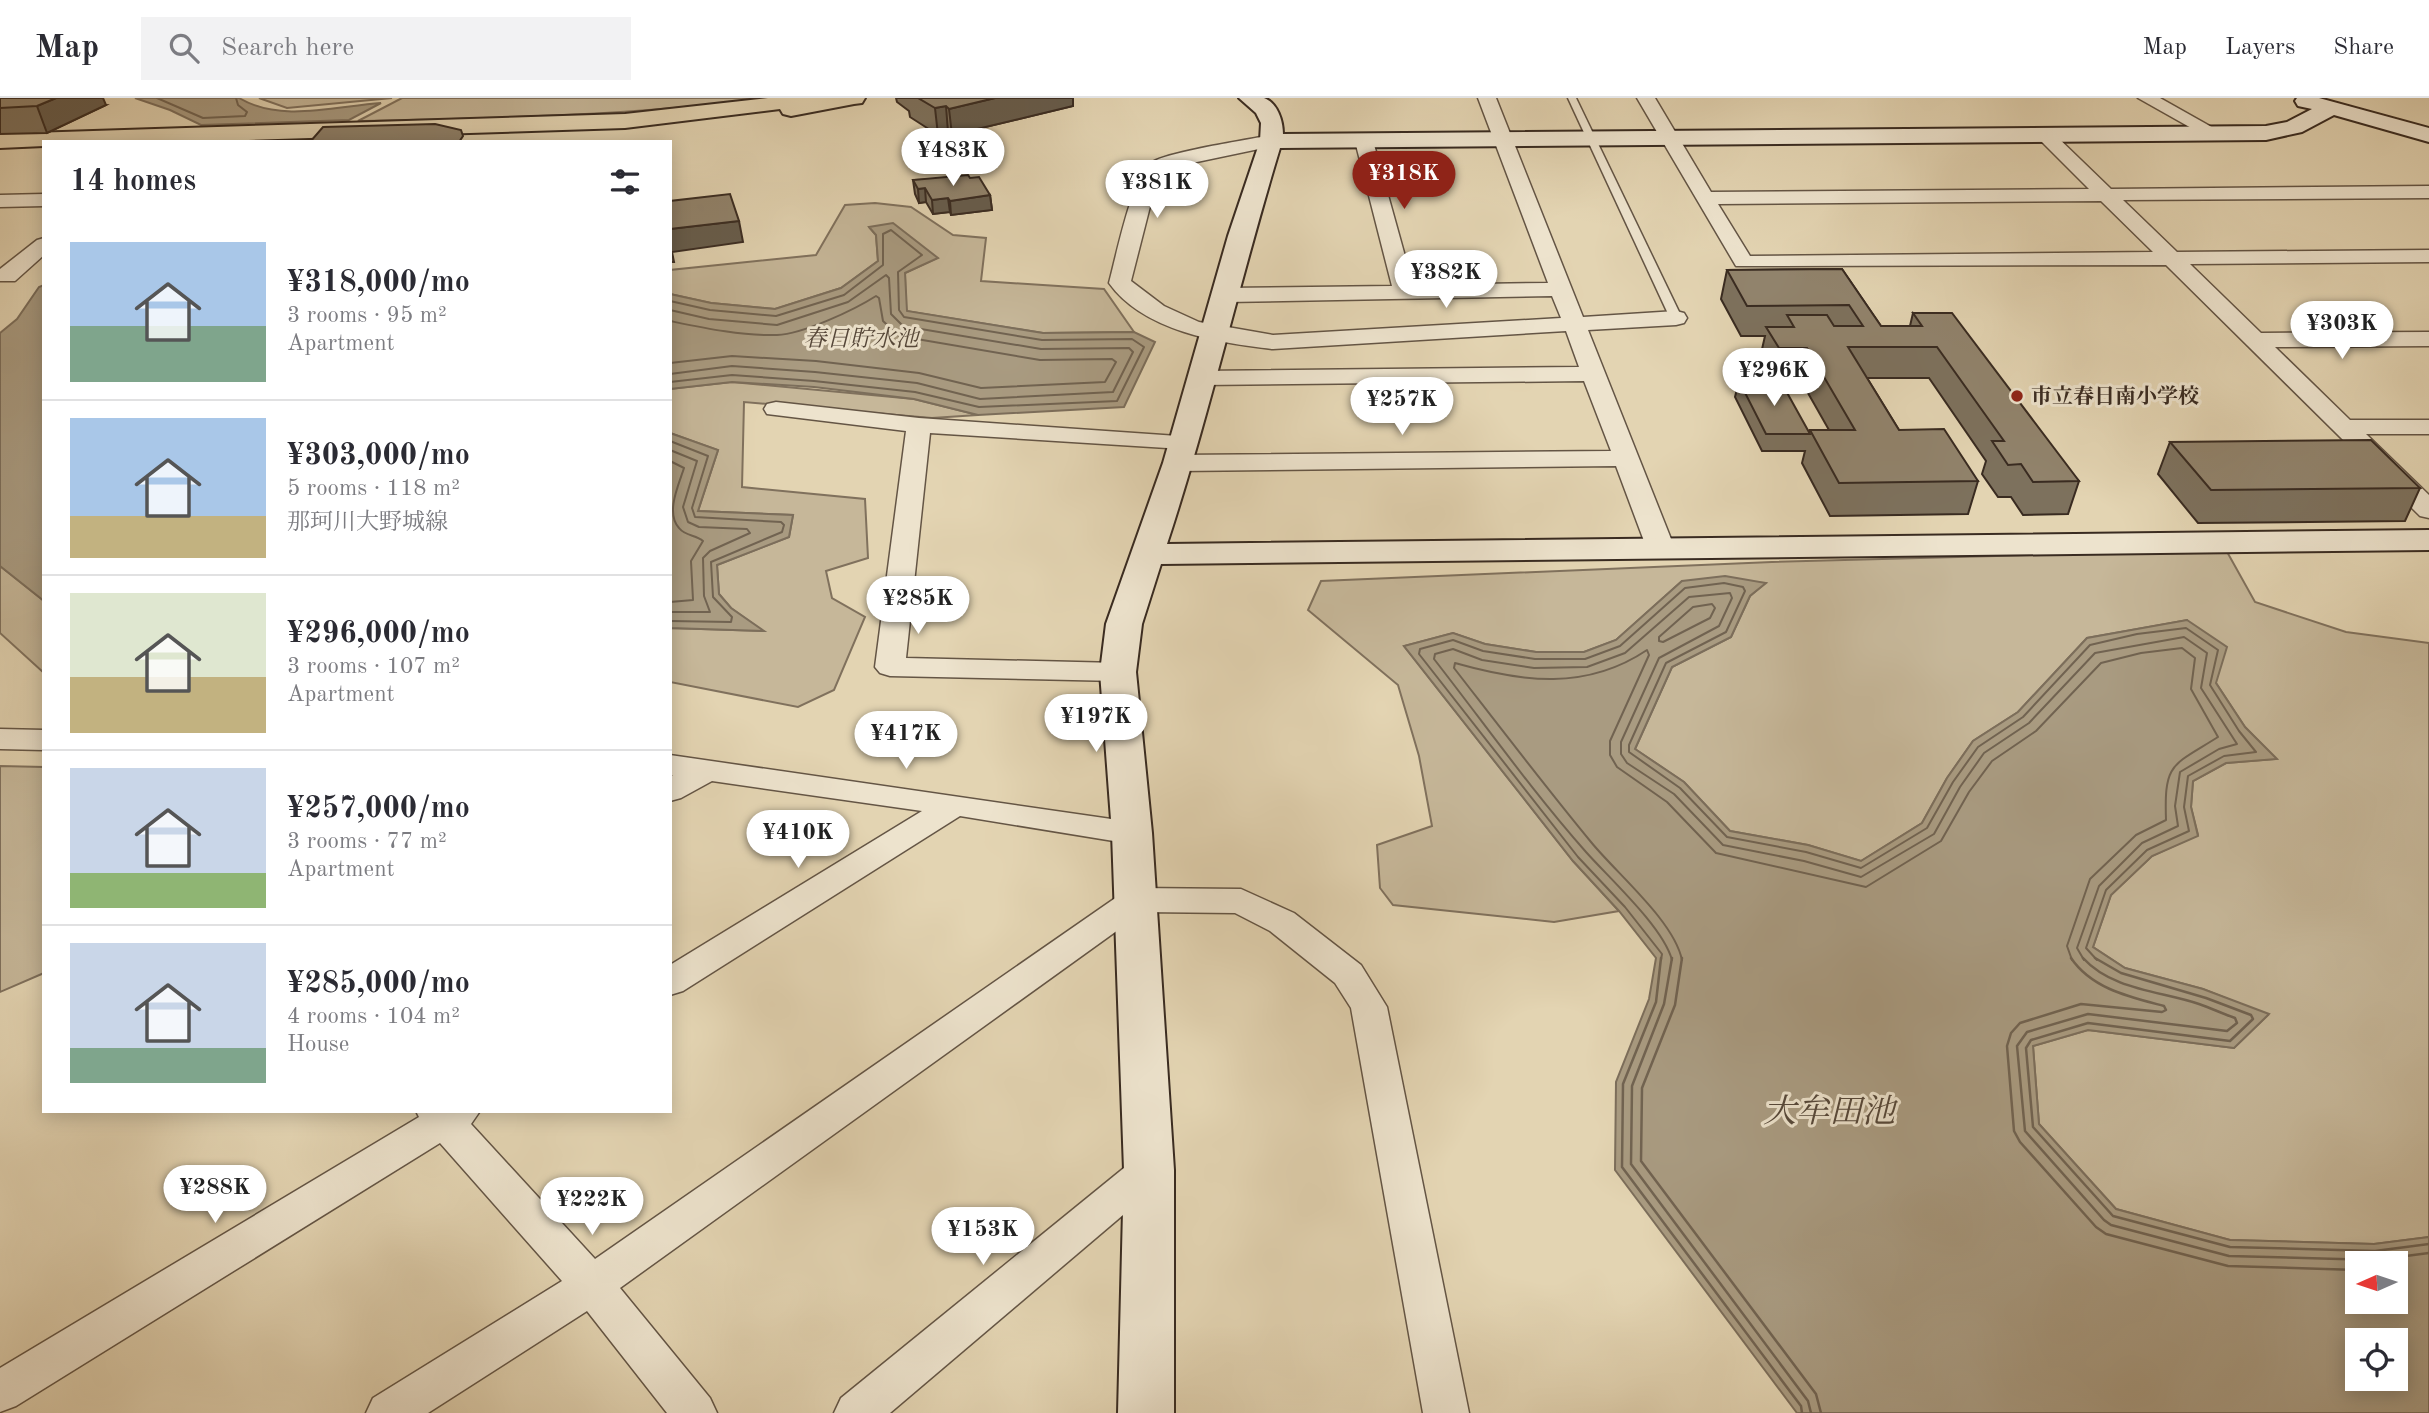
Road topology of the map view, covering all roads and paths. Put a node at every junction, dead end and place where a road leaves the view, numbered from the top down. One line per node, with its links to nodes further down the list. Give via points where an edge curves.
1 (814, 98): 17 (main road, via 625,121)
2 (854, 98): 15 (main road, via 666,125)
3 (1250, 98): 18 (street, via 1265,109 1272,123)
4 (1487, 98): 16 (street)
5 (1572, 98): 14 (lane)
6 (1646, 98): 13 (street)
7 (2147, 98): 10 (street)
8 (2298, 98): 9 (street)
9 (2330, 109): 10 (street, via 2294,127 2266,133); 11 (street)
10 (2215, 134): 12 (street)
11 (2429, 135)
12 (2046, 136): 13 (street); 23 (street)
13 (1670, 138): 14 (street); 24 (street)
14 (1592, 139): 16 (street); 34 (lane)
15 (353, 140)
16 (1503, 140): 19 (street); 31 (street)
17 (0, 141)
18 (1271, 141): 19 (street); 33 (street); 36 (street, via 1157,167 1148,178 1124,261 1120,283 1142,304)
19 (1364, 141): 32 (street)
20 (42, 148): 21 (main road)
21 (0, 150)
22 (2429, 192): 23 (street)
23 (2105, 194): 24 (street); 29 (street)
24 (1706, 198): 29 (street, via 1744,262)
25 (42, 200): 26 (street)
26 (0, 201)
27 (42, 246): 30 (street, via 7,276)
28 (2429, 257): 29 (street)
29 (2173, 260): 38 (street)
30 (0, 275)
31 (1561, 289): 32 (street); 35 (street)
32 (1404, 292): 33 (street)
33 (1226, 295): 36 (street)
34 (1676, 318): 35 (street)
35 (1574, 323): 36 (street, via 1273,342); 39 (street)
36 (1215, 336): 40 (street)
37 (2429, 339): 38 (street)
38 (2255, 340): 43 (street)
39 (1594, 374): 40 (street); 46 (street)
40 (1201, 378): 45 (street)
41 (776, 409): 42 (street)
42 (919, 425): 45 (street); 51 (street, via 890,667)
43 (2344, 427): 44 (street); 47 (street)
44 (2429, 427)
45 (1180, 452): 46 (street); 50 (street)
46 (1626, 458): 49 (street)
47 (2429, 510)
48 (2429, 540): 49 (street)
49 (1661, 549): 50 (street)
50 (1150, 554): 51 (street, via 1124,624)
51 (1118, 672): 58 (street)
52 (0, 739): 53 (street)
53 (42, 740)
54 (672, 765): 55 (street)
55 (708, 771): 56 (street); 57 (street)
56 (672, 790)
57 (956, 805): 58 (street); 60 (street)
58 (1132, 833): 59 (street)
59 (1136, 900): 62 (street); 63 (street); 69 (street, via 1241,901 1282,922 1348,974 1369,1007)
60 (672, 981)
61 (447, 1115): 63 (street); 64 (street)
62 (1149, 1170): 67 (street); 68 (street)
63 (592, 1285): 65 (street); 66 (street)
64 (4, 1399)
65 (389, 1413)
66 (694, 1413)
67 (857, 1413)
68 (1146, 1413)
69 (1446, 1413)

